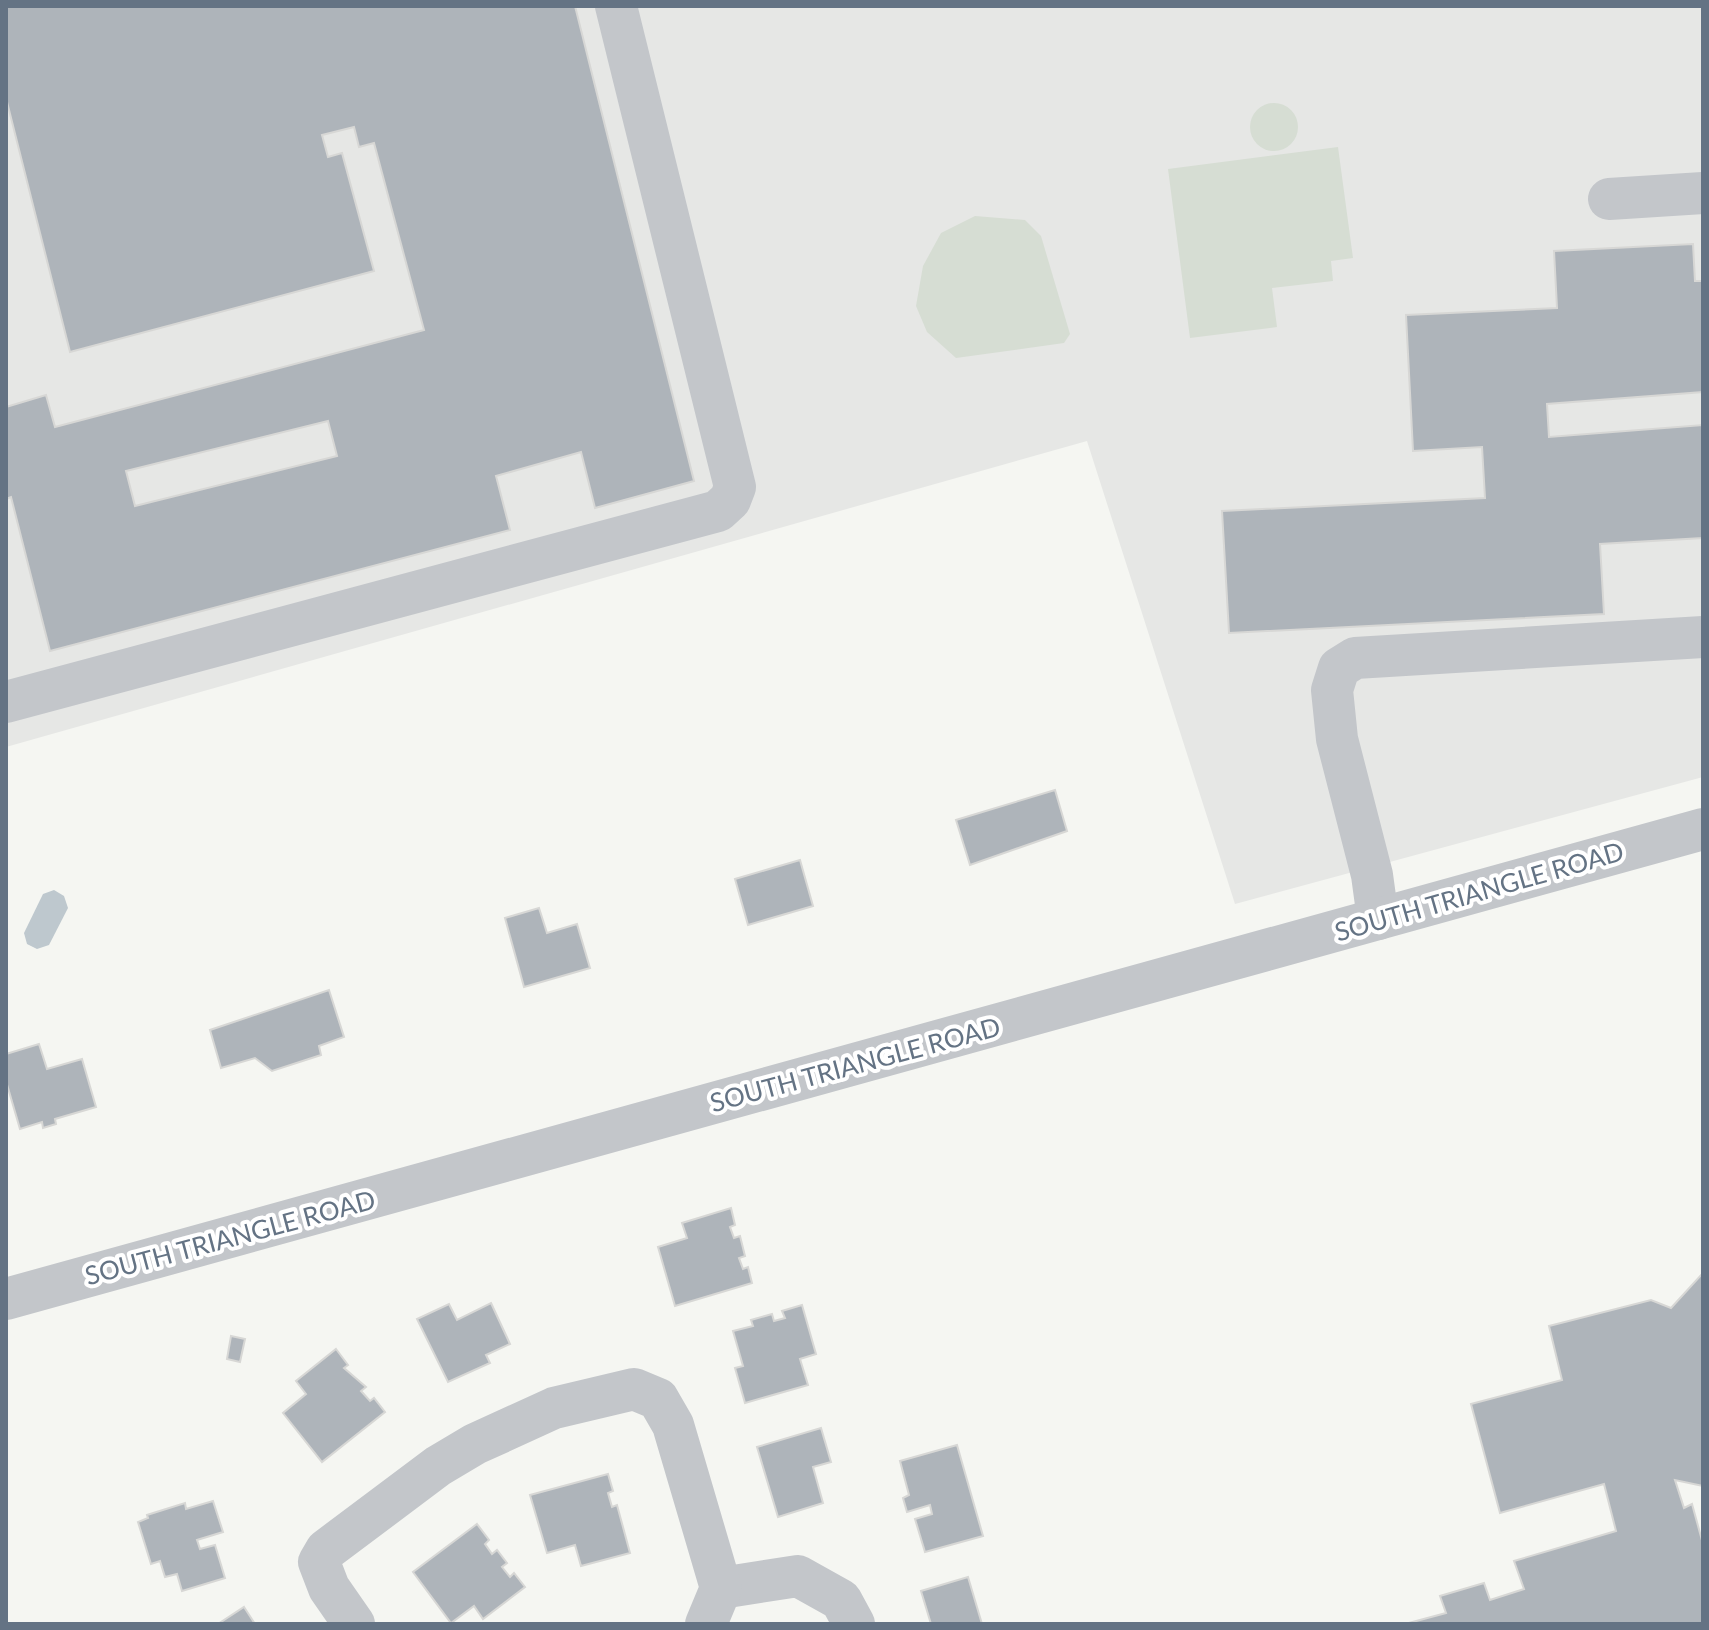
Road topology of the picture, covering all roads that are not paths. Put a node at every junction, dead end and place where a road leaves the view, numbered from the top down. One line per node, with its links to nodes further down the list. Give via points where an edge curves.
1 (616, 6): 5 (street, via 735,487 730,500 718,511)
2 (1703, 193): 3 (street)
3 (1609, 199)
4 (1703, 637): 7 (street, via 1355,658 1339,668 1332,690 1337,739)
5 (6, 702)
6 (1703, 829): 7 (street, SOUTH TRIANGLE ROAD)
7 (1378, 919): 8 (street, SOUTH TRIANGLE ROAD)
8 (6, 1299)
9 (714, 1606): 10 (street, via 667,1412 658,1399 634,1389 554,1408 475,1444 326,1550 319,1562 329,1588); 11 (street, via 798,1576 841,1600)
10 (354, 1624)
11 (854, 1624)

